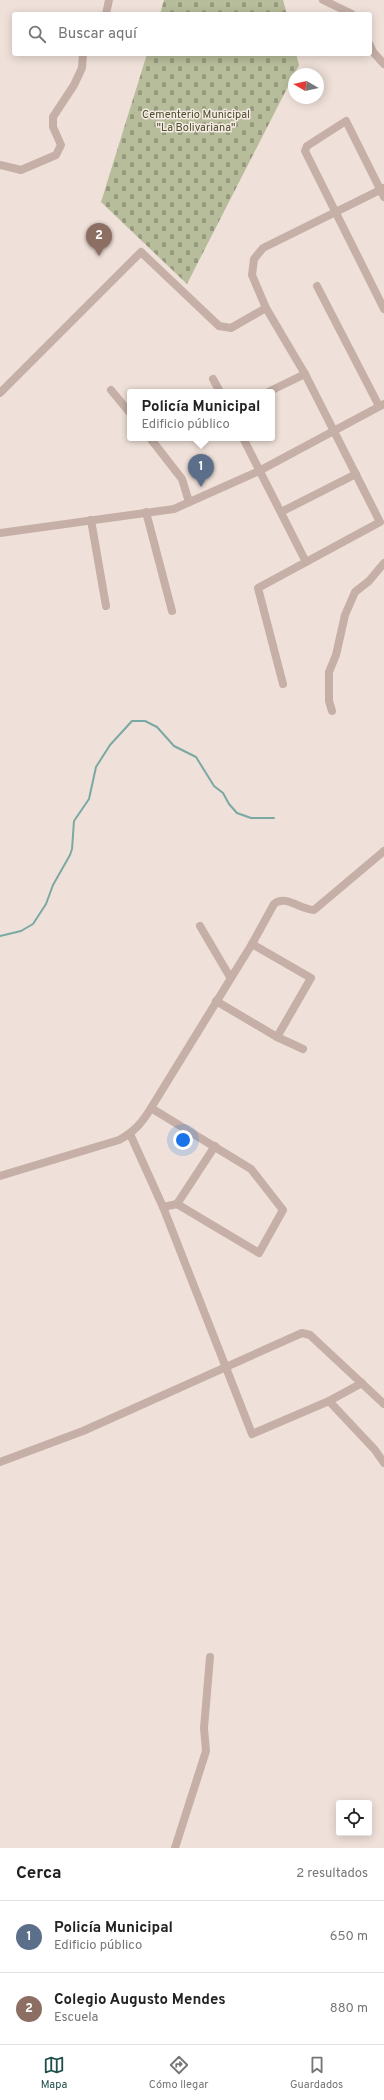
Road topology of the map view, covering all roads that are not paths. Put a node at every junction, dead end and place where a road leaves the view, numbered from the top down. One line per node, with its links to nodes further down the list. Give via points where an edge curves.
1 (109, 0): 3 (street)
2 (323, 0): 4 (street)
3 (106, 12)
4 (348, 12)
5 (372, 50): 7 (street)
6 (83, 56): 8 (street, via 82,68 74,85 53,117 53,127 61,145 56,155 21,170)
7 (384, 64)
8 (0, 165)
9 (383, 192): 10 (street); 10 (street, via 346,121 312,142 305,151)
10 (334, 213): 12 (street, via 263,248 254,259 252,275); 13 (street)
11 (317, 286): 20 (street)
12 (266, 308): 14 (street); 19 (street, via 231,328 219,326 141,252)
13 (384, 309)
14 (305, 374): 17 (street); 22 (street)
15 (213, 379): 16 (street)
16 (218, 389)
17 (274, 389)
18 (111, 390): 21 (street)
19 (0, 393)
20 (382, 405): 22 (street)
21 (127, 409)
22 (334, 431): 25 (street); 26 (street)
23 (152, 441): 27 (street, via 182,479)
24 (244, 441): 25 (street)
25 (259, 471): 27 (street); 29 (street)
26 (356, 474): 29 (street); 31 (street)
27 (189, 502): 28 (street, via 174,509)
28 (146, 512): 30 (street); 36 (street)
29 (281, 512): 33 (street)
30 (91, 520): 32 (street); 35 (street)
31 (383, 524): 33 (street)
32 (0, 533)
33 (306, 562): 37 (street, via 258,588)
34 (384, 563): 38 (street, via 369,581 355,592 345,615 336,655 329,672 329,701)
35 (106, 606)
36 (172, 610)
37 (283, 684)
38 (332, 711)
39 (384, 851): 41 (street, via 314,910 306,910 284,899 277,901)
40 (200, 926): 42 (street)
41 (252, 944): 42 (street); 44 (street, via 311,978)
42 (230, 977): 43 (street)
43 (216, 1002): 44 (street); 46 (street)
44 (277, 1037): 45 (street)
45 (303, 1049)
46 (151, 1108): 47 (street); 48 (street)
47 (130, 1134): 49 (street, via 119,1140); 51 (street)
48 (215, 1146): 50 (street); 50 (street, via 251,1169 283,1210 259,1253)
49 (0, 1176)
50 (177, 1204): 51 (street)
51 (163, 1207): 52 (street)
52 (225, 1367): 53 (street, via 302,1333 310,1335); 54 (street, via 252,1434); 56 (street, via 83,1431)
53 (362, 1383): 54 (street); 55 (street)
54 (329, 1401): 57 (street)
55 (384, 1404)
56 (0, 1462)
57 (384, 1463)
58 (210, 1657): 59 (street, via 204,1728 206,1751)
59 (175, 1848)

